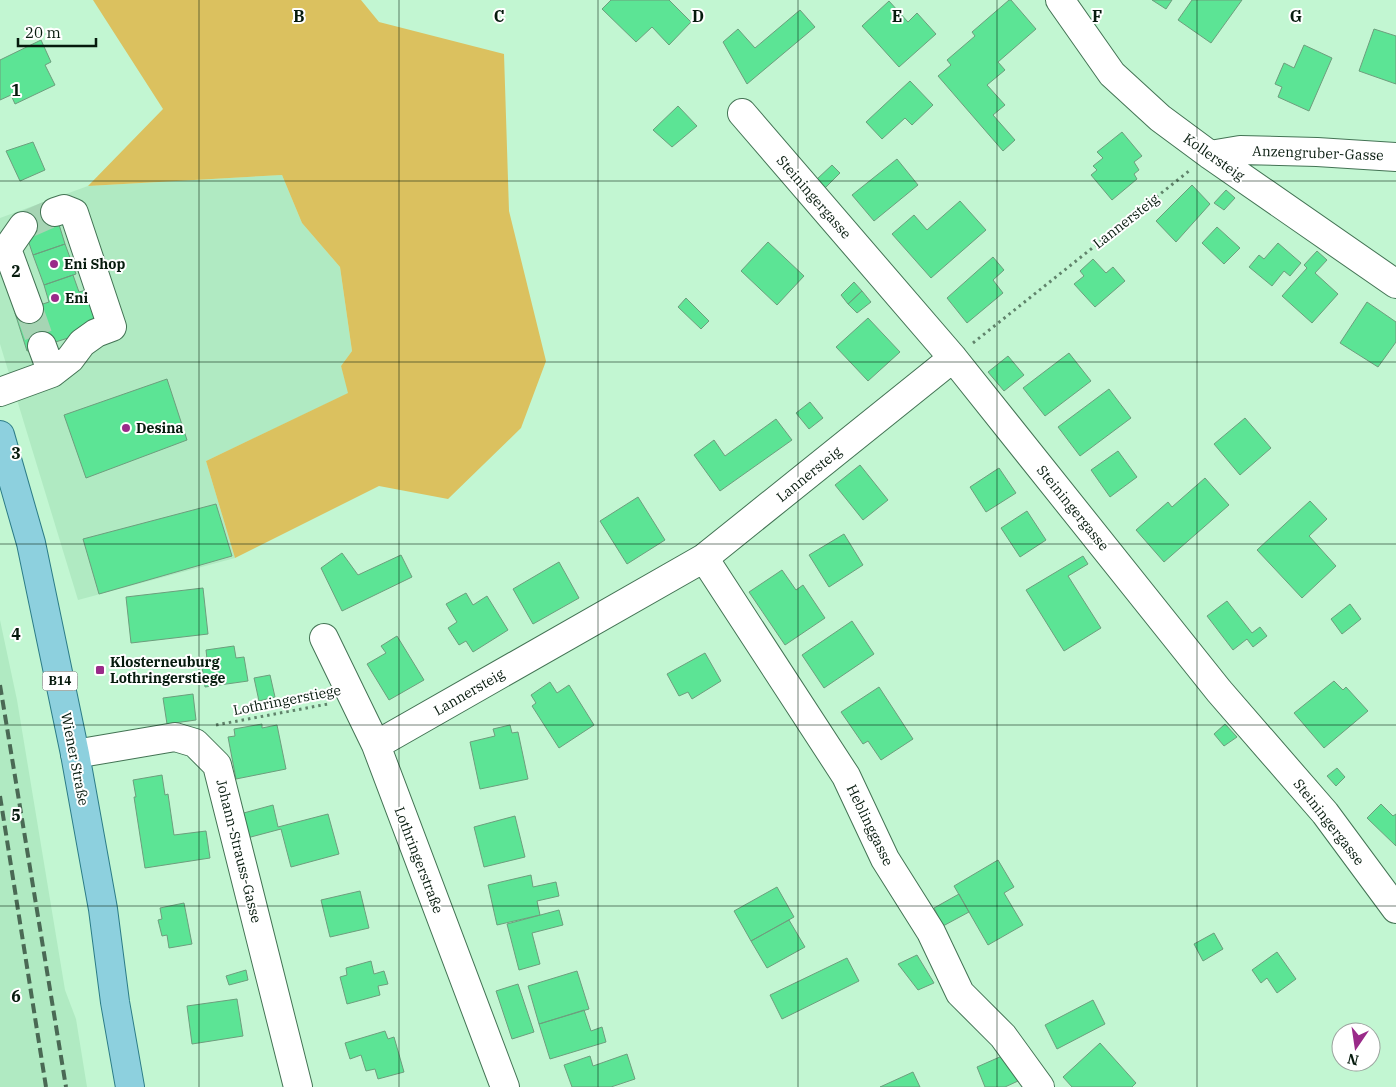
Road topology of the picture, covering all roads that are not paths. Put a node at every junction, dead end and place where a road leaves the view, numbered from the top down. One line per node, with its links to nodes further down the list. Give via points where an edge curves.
1 (1060, 0): 3 (street, Kollersteig, via 1112,74 1160,118)
2 (742, 113): 11 (street, Steiningergasse)
3 (1210, 155): 4 (street, Anzengruber-Gasse, via 1240,150); 8 (street, Kollersteig)
4 (1396, 157)
5 (65, 212): 12 (street, via 112,327 82,343 70,359)
6 (23, 226): 7 (street)
7 (4, 250): 9 (street)
8 (1396, 284)
9 (29, 309)
10 (42, 346): 12 (street)
11 (952, 358): 15 (street, Lannersteig); 19 (street, Steiningergasse, via 1219,691 1325,814)
12 (52, 373): 13 (street)
13 (0, 392)
14 (0, 435): 18 (main road, Wiener Straße / B14, via 31,544)
15 (704, 558): 17 (street, Lannersteig); 23 (street, Heblinggasse, via 846,776 885,859 931,932 960,993 1003,1036)
16 (324, 638): 17 (street, Lothringerstraße)
17 (376, 745): 22 (street, Lothringerstraße)
18 (75, 754): 20 (main road, Wiener Straße / B14); 21 (street, Johann-Strauss-Gasse, via 174,736 195,743 218,765)
19 (1396, 909)
20 (130, 1087)
21 (298, 1087)
22 (505, 1087)
23 (1040, 1087)

